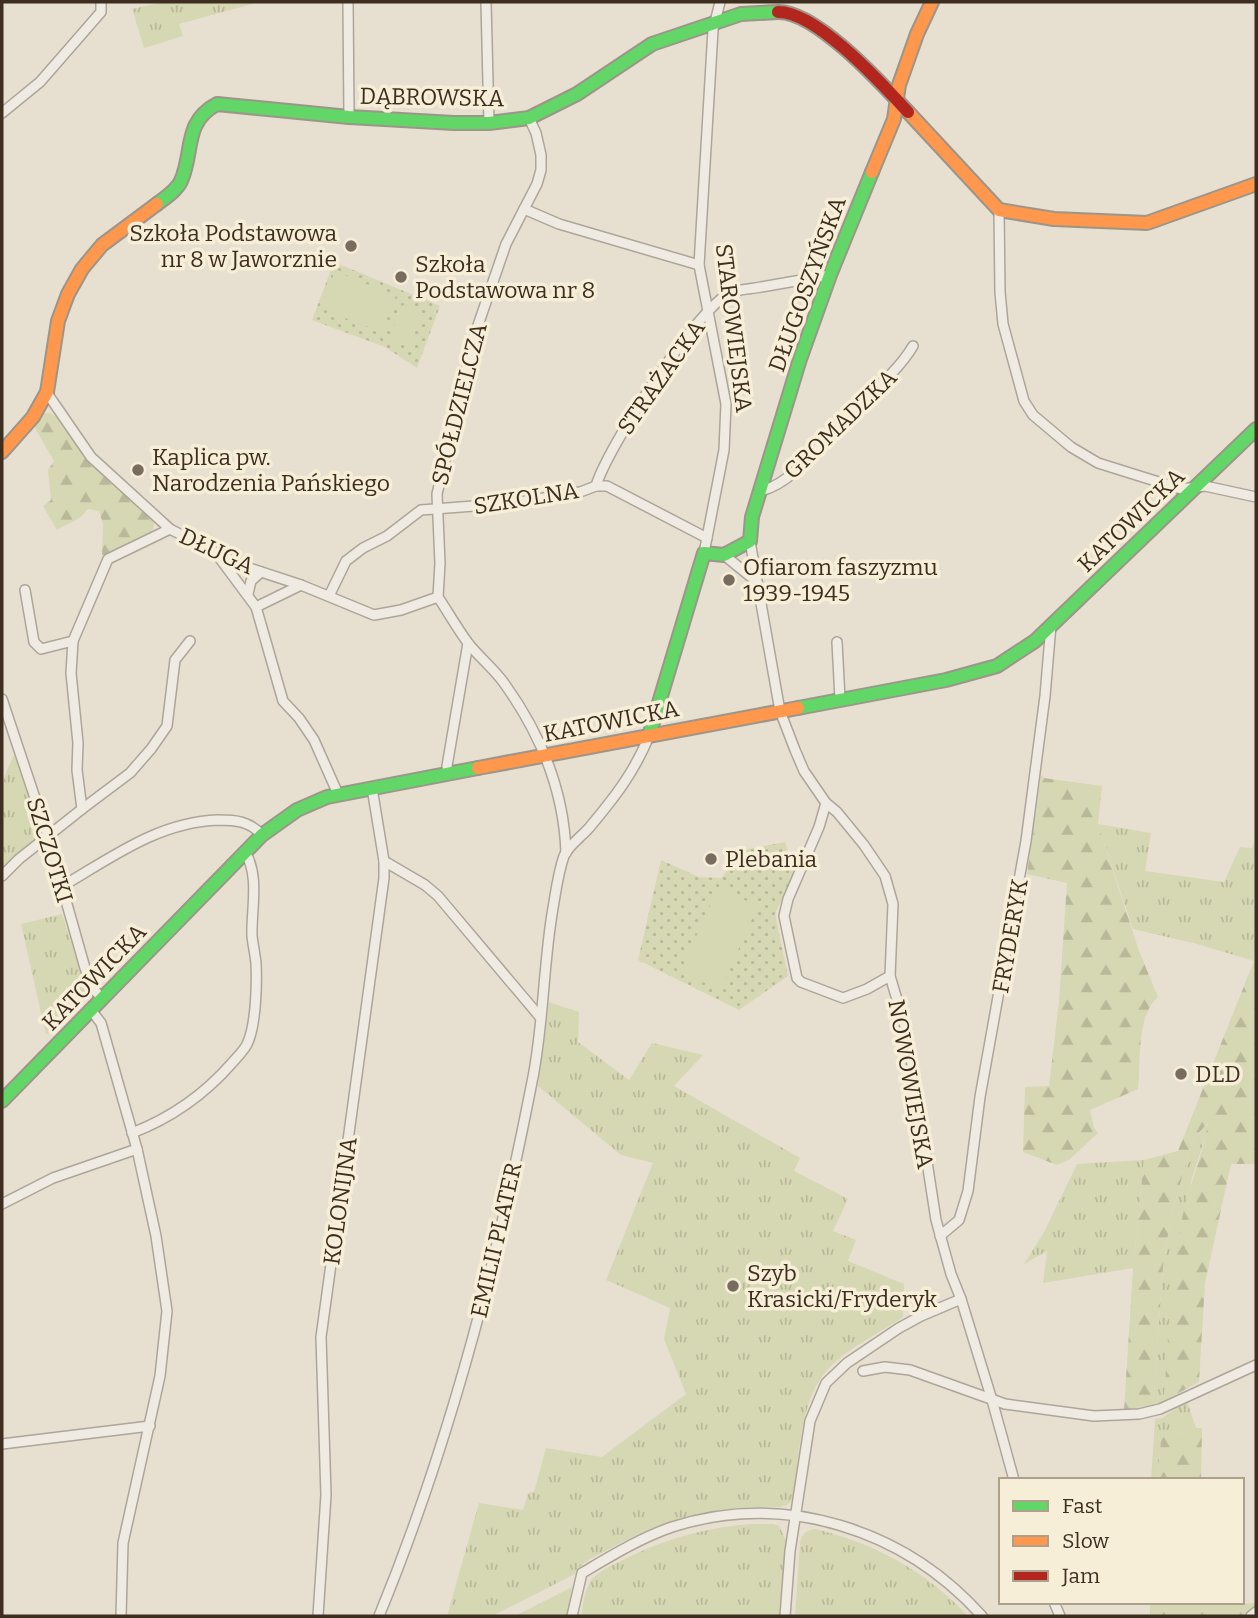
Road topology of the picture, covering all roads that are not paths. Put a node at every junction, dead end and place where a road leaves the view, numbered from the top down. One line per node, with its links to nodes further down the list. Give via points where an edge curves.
1 (102, 2): 8 (street, via 101,12 40,82)
2 (348, 2): 9 (street)
3 (486, 2): 11 (street)
4 (720, 2): 6 (street, STAROWIEJSKA)
5 (932, 2): 7 (street, DŁUGOSZYŃSKA)
6 (716, 21): 7 (street, DĄBROWSKA, via 767,12 800,18 835,40); 10 (street, DĄBROWSKA, via 652,44 577,94); 15 (street, STAROWIEJSKA, via 706,113)
7 (897, 100): 14 (street, DĄBROWSKA); 16 (street, DŁUGOSZYŃSKA, via 894,119)
8 (2, 113)
9 (349, 117): 11 (street, DĄBROWSKA); 19 (street, DĄBROWSKA, via 217,104 204,110 181,182 110,237 83,268 54,336)
10 (528, 118): 11 (street, DĄBROWSKA); 13 (street, SPÓŁDZIELCZA, via 536,133 541,170)
11 (489, 123)
12 (1256, 184): 14 (street, via 1147,223 1054,219)
13 (524, 209): 15 (street, via 559,224); 26 (street, SPÓŁDZIELCZA, via 506,244 475,334 437,494)
14 (999, 210): 23 (street, via 1003,324 1024,401 1033,415 1098,463 1181,489)
15 (699, 265): 17 (street, STAROWIEJSKA)
16 (830, 275): 17 (street, STRAŻACKA, via 729,293); 24 (street, DŁUGOSZYŃSKA)
17 (709, 309): 22 (street, STRAŻACKA, via 648,391); 28 (street, STAROWIEJSKA, via 726,404 724,450)
18 (913, 346): 24 (street, GROMADZKA, via 902,363 806,459 777,486)
19 (47, 393): 21 (street, DĄBROWSKA); 27 (street, DŁUGA, via 91,457)
20 (1256, 429): 23 (street, KATOWICKA)
21 (2, 452)
22 (596, 486): 26 (street, SZKOLNA, via 514,503); 28 (street, SZKOLNA, via 607,486)
23 (1195, 487): 25 (street); 41 (street, KATOWICKA)
24 (760, 491): 29 (street, DŁUGOSZYŃSKA)
25 (1256, 497)
26 (438, 510): 38 (street, SZKOLNA, via 421,510 346,561); 39 (street, SPÓŁDZIELCZA)
27 (170, 529): 30 (street, DŁUGA); 42 (street, via 108,558)
28 (706, 538): 31 (street, STAROWIEJSKA)
29 (750, 541): 32 (street); 34 (street, DŁUGOSZYŃSKA)
30 (214, 552): 33 (street, DŁUGA); 37 (street)
31 (704, 554): 32 (street); 49 (street, STAROWIEJSKA)
32 (724, 555): 34 (street)
33 (261, 572): 35 (street, DŁUGA); 37 (street, via 251,581)
34 (756, 581): 48 (street, DŁUGOSZYŃSKA)
35 (301, 585): 38 (street, DŁUGA); 40 (street)
36 (25, 590): 42 (street, via 34,642 41,649)
37 (248, 594): 40 (street)
38 (329, 596): 39 (street, DŁUGA, via 374,615)
39 (438, 597): 45 (street)
40 (256, 607): 53 (street, via 283,701 314,740)
41 (1051, 625): 47 (street, KATOWICKA, via 997,666); 71 (street, FRYDERYK, via 1026,841 980,1097 968,1191 959,1220)
42 (73, 641): 55 (street, via 71,673)
43 (190, 641): 55 (street, via 175,660 167,726 130,773)
44 (837, 642): 47 (street)
45 (468, 643): 50 (street, via 503,681); 51 (street)
46 (2, 699): 57 (street, SZCZOTKI)
47 (840, 699): 48 (street, KATOWICKA)
48 (780, 711): 49 (street, KATOWICKA); 54 (street, NOWOWIEJSKA, via 804,771)
49 (649, 736): 50 (street, KATOWICKA); 59 (street, EMILII PLATER, via 617,794)
50 (545, 755): 51 (street, KATOWICKA); 59 (street, EMILII PLATER, via 560,799)
51 (448, 773): 52 (street, KATOWICKA)
52 (372, 788): 53 (street, KATOWICKA); 60 (street, KOLONIJNA)
53 (338, 794): 56 (street, KATOWICKA, via 297,809)
54 (826, 803): 63 (street, NOWOWIEJSKA, via 885,876 893,904); 63 (street, via 784,916 797,978 843,998)
55 (82, 809): 57 (street)
56 (262, 835): 58 (street, KATOWICKA); 62 (street, via 240,821 180,824 146,838)
57 (48, 837): 61 (street); 62 (street, SZCZOTKI)
58 (245, 852): 64 (street, KATOWICKA); 68 (street, via 253,882 256,963 248,1043 200,1095)
59 (566, 853): 66 (street, EMILII PLATER, via 548,934)
60 (384, 860): 66 (street, via 438,896); 82 (street, KOLONIJNA, via 321,1337 326,1494)
61 (2, 876)
62 (61, 887): 64 (street, SZCZOTKI, via 90,982)
63 (890, 976): 71 (street, NOWOWIEJSKA, via 907,1033)
64 (102, 999): 65 (street, KATOWICKA)
65 (92, 1010): 67 (street, KATOWICKA); 68 (street, via 101,1023)
66 (540, 1017): 83 (street, EMILII PLATER, via 529,1097 478,1321 427,1490)
67 (2, 1101)
68 (132, 1133): 69 (street)
69 (137, 1149): 70 (street, via 53,1178); 76 (street, via 167,1311)
70 (2, 1204)
71 (940, 1236): 72 (street, NOWOWIEJSKA)
72 (961, 1299): 75 (street, NOWOWIEJSKA); 79 (street, via 899,1328 846,1363 826,1384 810,1420)
73 (1256, 1365): 75 (street, via 1160,1409 1139,1414 1082,1416)
74 (863, 1371): 75 (street, via 886,1367 910,1370)
75 (992, 1400): 78 (street, NOWOWIEJSKA)
76 (150, 1426): 77 (street); 81 (street, via 123,1544)
77 (2, 1444)
78 (1013, 1478)
79 (796, 1515): 84 (street, via 727,1515 649,1536 582,1573); 85 (street); 86 (street, via 848,1527 898,1548 943,1578)
80 (1256, 1612): 87 (street)
81 (121, 1616)
82 (318, 1616)
83 (379, 1616)
84 (572, 1616)
85 (785, 1616)
86 (982, 1616)
87 (1251, 1616)

